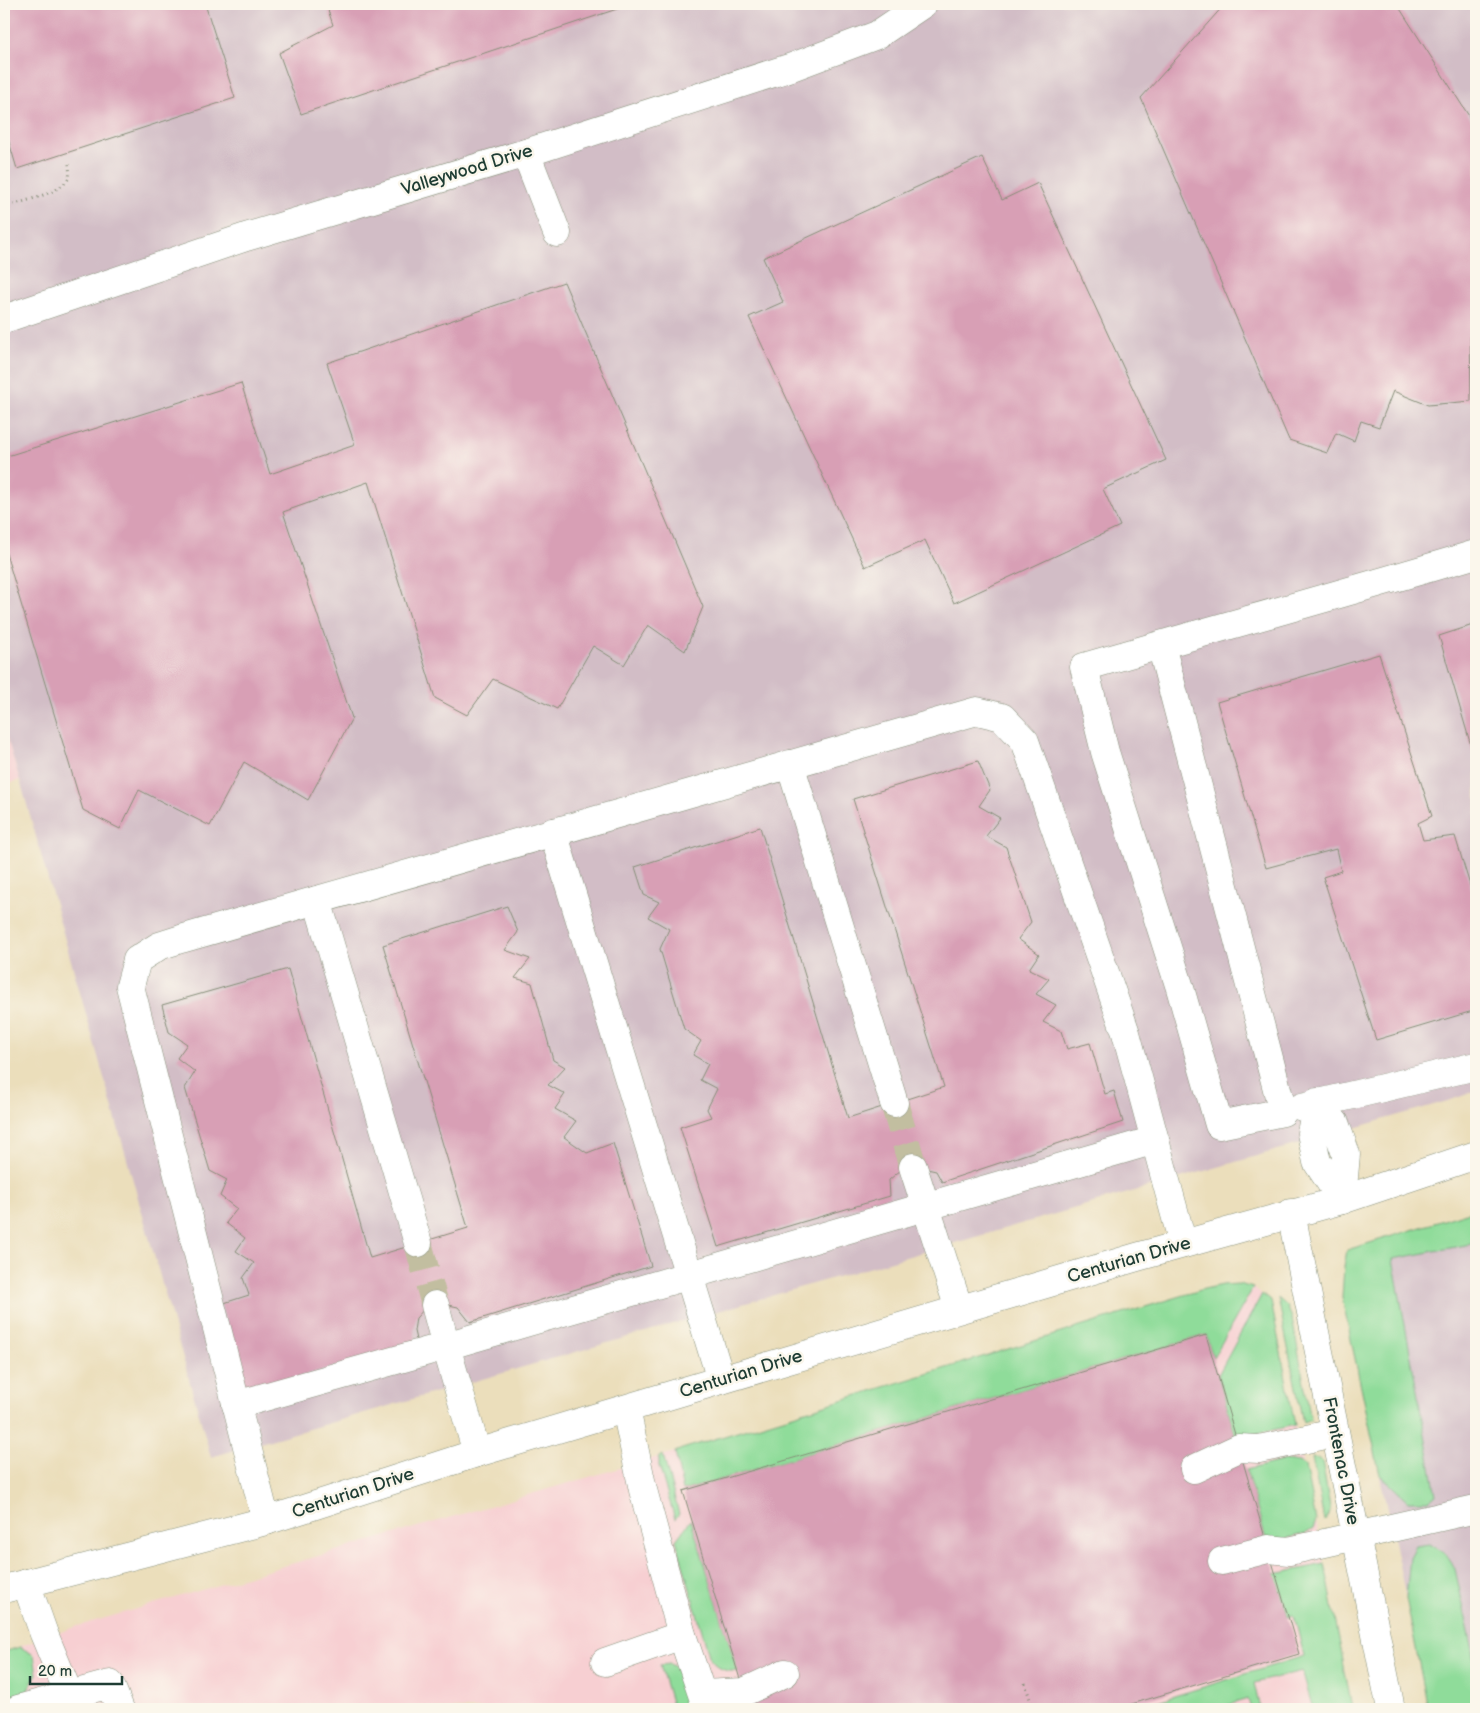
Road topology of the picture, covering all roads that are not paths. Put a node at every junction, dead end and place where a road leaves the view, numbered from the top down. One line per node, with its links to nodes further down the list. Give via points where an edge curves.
1 (923, 4): 2 (street, Valleywood Drive, via 877,35 809,61)
2 (526, 153): 3 (street); 4 (street, Valleywood Drive, via 246,237)
3 (557, 233)
4 (4, 319)
5 (1476, 554): 6 (street)
6 (1161, 645): 13 (street); 13 (street, via 1084,668 1103,743 1219,1125)
7 (790, 764): 8 (street); 12 (street); 14 (street, via 977,711 1002,717 1025,741 1126,1034)
8 (553, 832): 9 (street); 22 (street)
9 (317, 900): 20 (street); 27 (street, via 159,946 137,960 130,986)
10 (1476, 1066): 11 (street)
11 (1317, 1102): 13 (street); 17 (street, via 1335,1123 1346,1154)
12 (894, 1103)
13 (1283, 1112)
14 (1155, 1140): 18 (street); 21 (street)
15 (1476, 1155): 17 (street, Centurian Drive)
16 (914, 1168): 18 (street)
17 (1342, 1200): 19 (street, Centurian Drive)
18 (927, 1206): 22 (street); 24 (street)
19 (1291, 1213): 21 (street, Centurian Drive); 29 (street, Frontenac Drive)
20 (418, 1243)
21 (1183, 1244): 24 (street, Centurian Drive)
22 (690, 1274): 25 (street); 26 (street)
23 (435, 1305): 25 (street)
24 (960, 1309): 26 (street, Centurian Drive)
25 (446, 1346): 27 (street); 30 (street)
26 (721, 1380): 28 (street, Centurian Drive)
27 (236, 1405): 33 (street)
28 (626, 1409): 30 (street, Centurian Drive); 37 (street, via 643,1490)
29 (1335, 1433): 31 (street, via 1259,1449 1239,1448); 34 (street, Frontenac Drive)
30 (477, 1453): 33 (street, Centurian Drive)
31 (1194, 1469)
32 (1476, 1509): 34 (street)
33 (266, 1521): 36 (street, Centurian Drive)
34 (1357, 1537): 35 (street, via 1289,1551 1268,1549); 43 (street, Frontenac Drive)
35 (1222, 1561)
36 (15, 1586): 39 (street, via 44,1634)
37 (682, 1635): 38 (street); 40 (street)
38 (605, 1662)
39 (71, 1702): 41 (street); 42 (street, via 110,1684)
40 (705, 1702)
41 (18, 1709)
42 (120, 1709)
43 (1391, 1709)

